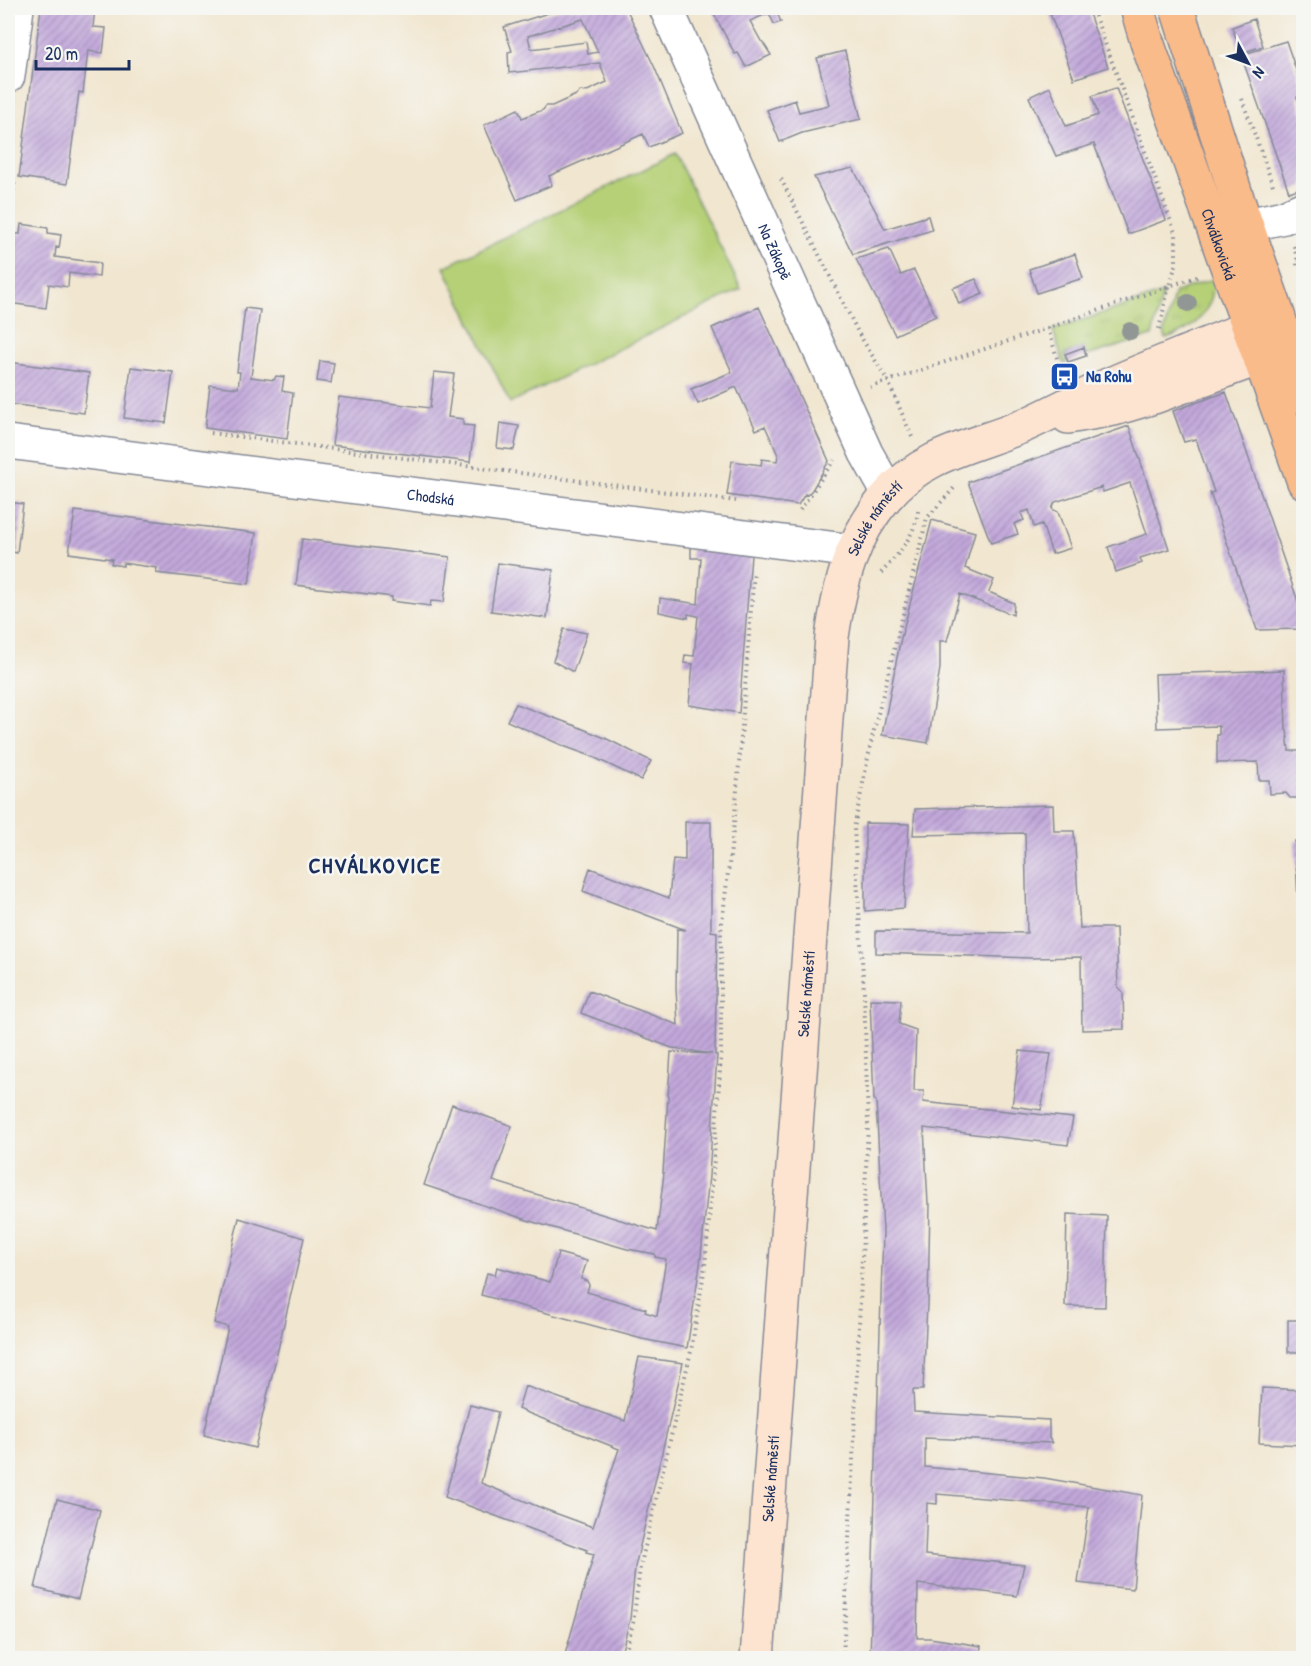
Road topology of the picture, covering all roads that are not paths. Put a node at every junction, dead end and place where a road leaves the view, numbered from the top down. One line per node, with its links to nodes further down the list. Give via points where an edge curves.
1 (17, 8): 5 (street)
2 (666, 8): 16 (street, Na Zákopě, via 866,453)
3 (1137, 8): 8 (main road, Chválkovická)
4 (1177, 8): 7 (main road, Chválkovická)
5 (8, 76)
6 (1290, 201): 7 (street, via 1284,217)
7 (1246, 224): 8 (street); 9 (main road, Chválkovická)
8 (1215, 232): 10 (main road, Chválkovická)
9 (1278, 315): 10 (street, Selské náměstí); 11 (main road, Chválkovická)
10 (1248, 328): 11 (main road, Chválkovická); 13 (street, Selské náměstí, via 1102,388)
11 (1274, 353): 12 (main road, Chválkovická); 13 (street, Selské náměstí, via 1114,409); 15 (main road, Chválkovická)
12 (1304, 397)
13 (1022, 426): 16 (street, Selské náměstí, via 938,458)
14 (8, 442): 17 (street, Chodská)
15 (1304, 482)
16 (889, 494): 17 (street, Selské náměstí)
17 (853, 551): 18 (street, Selské náměstí, via 842,578 832,637)
18 (757, 1659)

